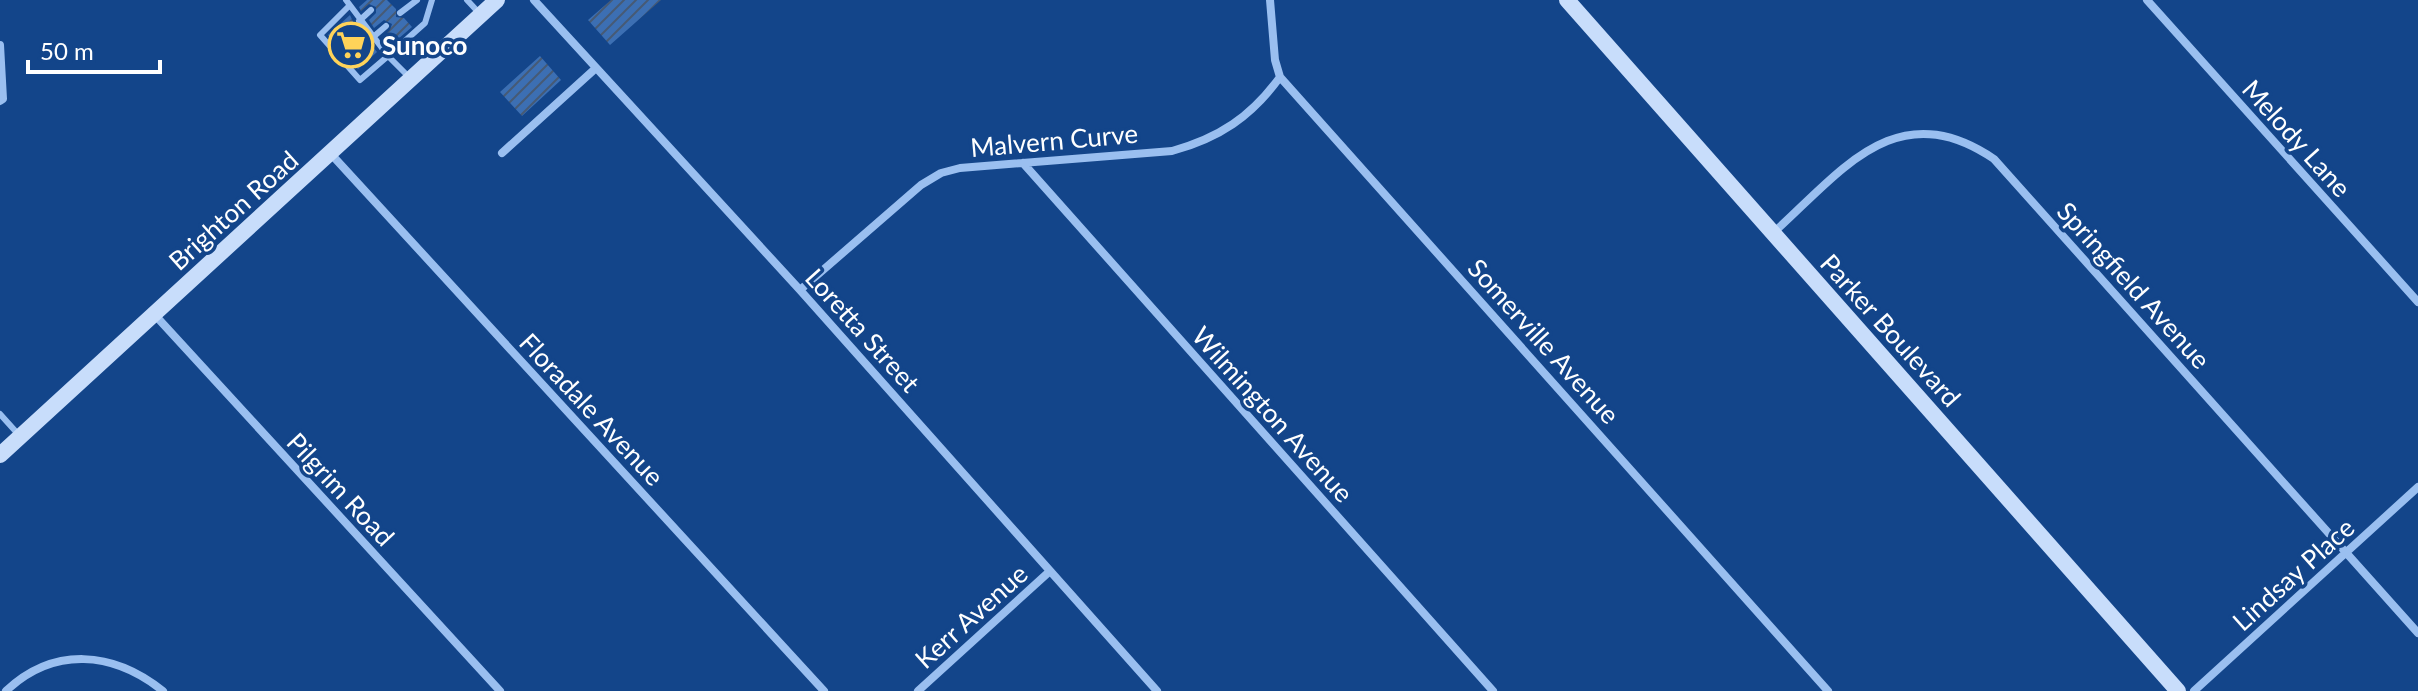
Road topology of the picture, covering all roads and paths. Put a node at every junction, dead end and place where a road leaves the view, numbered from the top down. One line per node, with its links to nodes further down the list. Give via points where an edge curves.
1 (417, 0): 11 (lane)
2 (432, 0): 17 (lane, via 425,23)
3 (467, 0): 12 (lane)
4 (497, 0): 12 (street, Brighton Road)
5 (534, 0): 18 (street, Loretta Street)
6 (1270, 0): 19 (street)
7 (1567, 0): 25 (street, Parker Boulevard)
8 (2147, 0): 27 (street, Melody Lane)
9 (347, 3): 13 (lane); 17 (lane, via 320,35 360,80)
10 (371, 10): 13 (lane)
11 (400, 13)
12 (481, 15): 20 (street, Brighton Road)
13 (359, 21): 15 (lane)
14 (386, 26): 15 (lane)
15 (372, 38): 17 (lane)
16 (0, 45): 21 (street)
17 (388, 56): 20 (lane)
18 (596, 68): 22 (street); 26 (street, Loretta Street)
19 (1280, 77): 24 (street, Malvern Curve, via 1245,118 1198,144 1172,151); 44 (street, Somerville Avenue)
20 (411, 80): 23 (street, Brighton Road)
21 (0, 101)
22 (502, 153)
23 (331, 154): 28 (street, Brighton Road); 40 (street, Floradale Avenue)
24 (1023, 163): 26 (street, Malvern Curve, via 941,173); 43 (street, Wilmington Avenue)
25 (1773, 233): 33 (street, Springfield Avenue, via 1875,145 1925,134 1975,146 1994,159); 45 (street, Parker Boulevard)
26 (800, 290): 34 (street, Loretta Street)
27 (2418, 302)
28 (153, 313): 30 (street, Brighton Road); 39 (street, Pilgrim Road)
29 (0, 414): 30 (lane)
30 (20, 436): 31 (street, Brighton Road)
31 (0, 455)
32 (2418, 487): 33 (street, Lindsay Place)
33 (2346, 553): 35 (street, Springfield Avenue); 46 (street, Lindsay Place)
34 (1050, 571): 41 (street, Kerr Avenue); 42 (street, Loretta Street)
35 (2418, 633)
36 (0, 681): 37 (street)
37 (7, 690): 38 (street, via 50,664 92,658 133,672)
38 (163, 691)
39 (500, 691)
40 (824, 691)
41 (918, 691)
42 (1157, 691)
43 (1493, 691)
44 (1828, 691)
45 (2178, 691)
46 (2194, 691)

